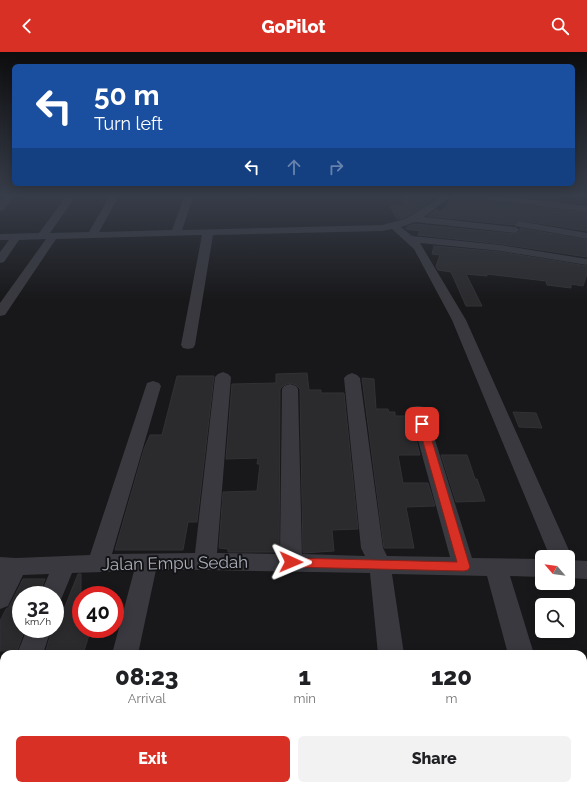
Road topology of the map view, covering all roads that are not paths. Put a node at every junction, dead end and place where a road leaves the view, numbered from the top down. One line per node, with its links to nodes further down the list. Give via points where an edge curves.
1 (51, 231): 11 (street)
2 (94, 231): 9 (street)
3 (225, 231): 8 (street)
4 (401, 231): 14 (street)
5 (514, 231): 15 (street)
6 (552, 231): 12 (street)
7 (176, 232): 8 (street); 9 (street)
8 (208, 232): 20 (street)
9 (92, 235): 11 (street)
10 (16, 236): 11 (street); 13 (street); 17 (street)
11 (48, 236): 19 (street)
12 (587, 236)
13 (0, 237)
14 (410, 239): 15 (street); 26 (street, via 418,247 459,320)
15 (501, 248): 16 (street); 18 (street)
16 (496, 258)
17 (0, 260)
18 (587, 262)
19 (0, 312)
20 (188, 345)
21 (223, 378): 27 (street)
22 (352, 378): 31 (street, via 372,548)
23 (153, 386): 29 (street)
24 (290, 389): 28 (street)
25 (418, 411): 34 (street)
26 (558, 550)
27 (205, 561): 28 (street, Jalan Empu Sedah); 30 (street, Jalan Empu Sedah)
28 (291, 562): 31 (street, Jalan Empu Sedah)
29 (98, 563): 30 (street, Jalan Empu Sedah); 33 (street, Jalan Empu Sedah)
30 (147, 563): 43 (street)
31 (380, 564): 34 (street, Jalan Empu Sedah); 44 (street)
32 (8, 566): 33 (street, Jalan Empu Sedah); 40 (street)
33 (63, 566): 39 (street)
34 (464, 567): 35 (street, Jalan Empu Sedah)
35 (496, 567): 36 (street, Jalan Empu Sedah); 45 (street)
36 (535, 568)
37 (575, 569): 38 (street)
38 (587, 570)
39 (55, 586)
40 (0, 599)
41 (36, 638): 42 (street)
42 (31, 650)
43 (126, 650)
44 (391, 650)
45 (520, 650)

